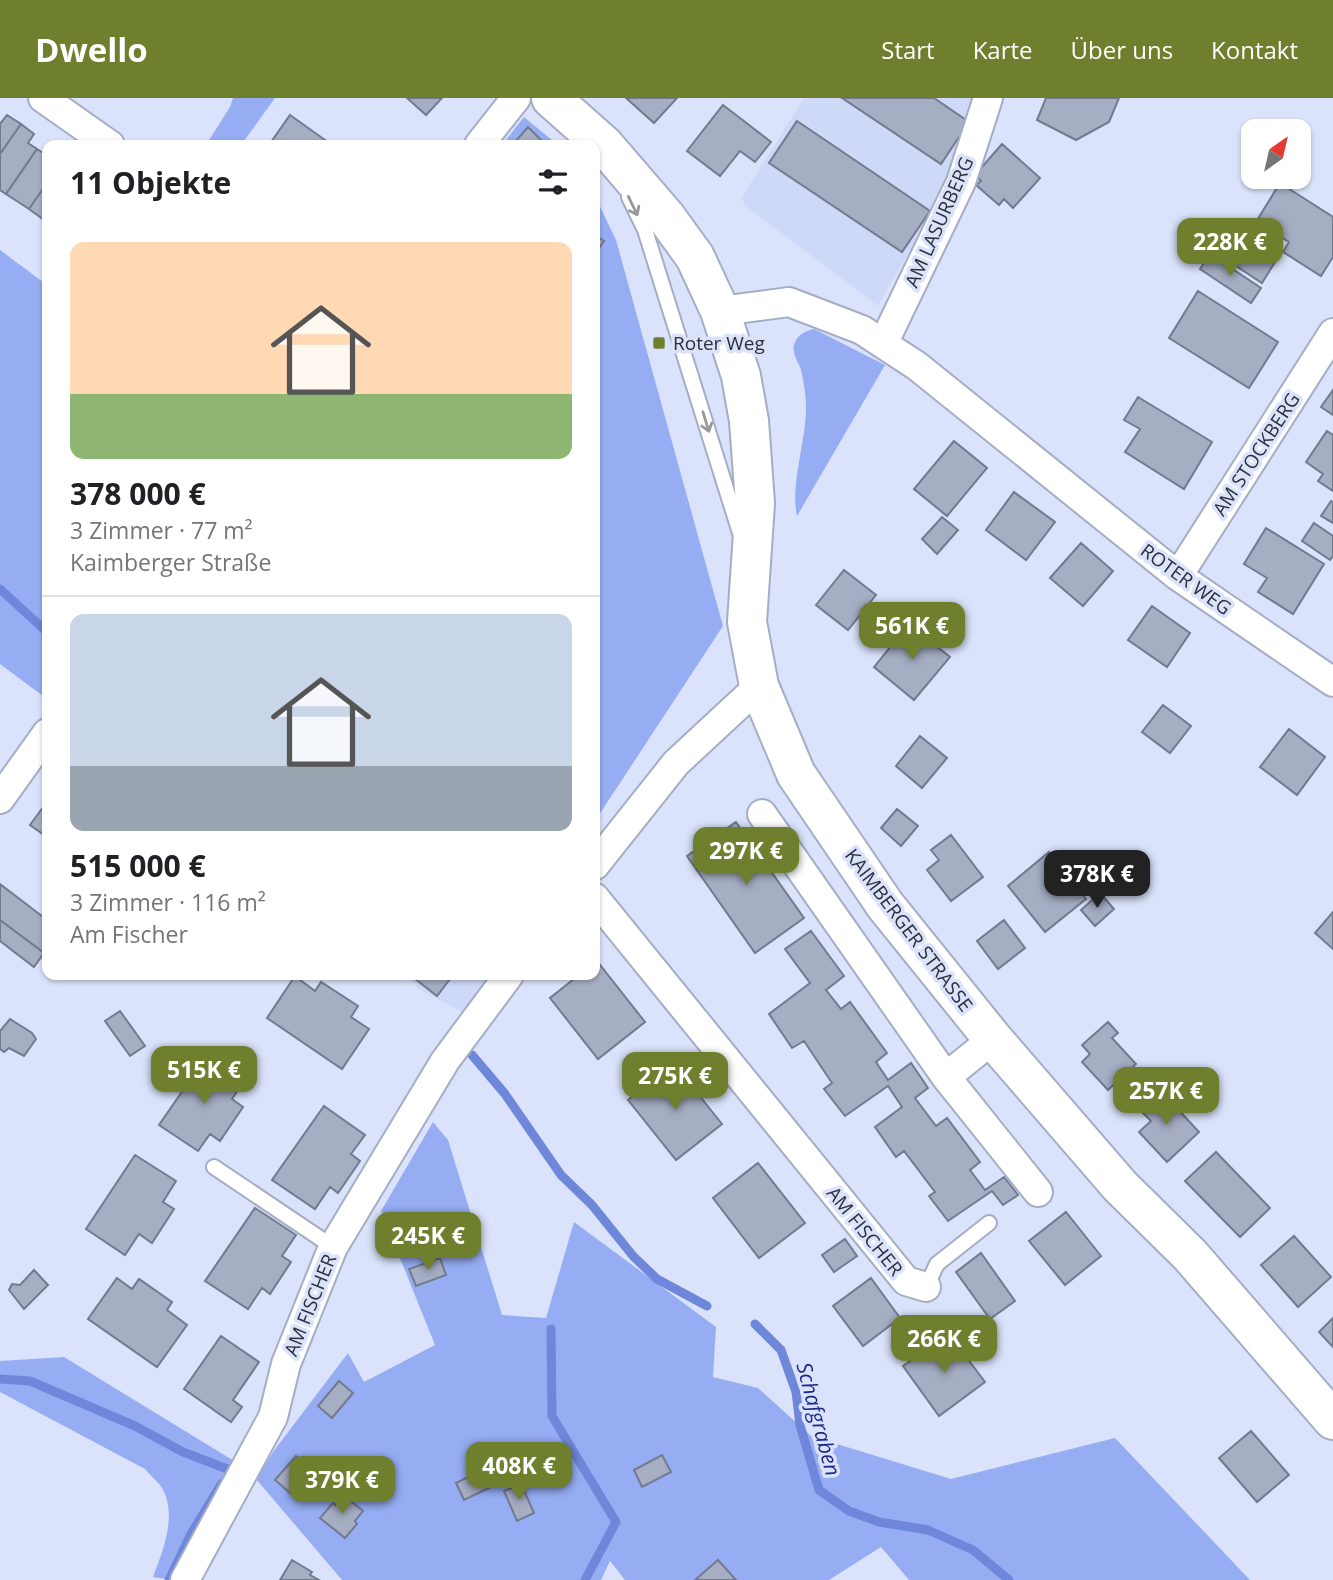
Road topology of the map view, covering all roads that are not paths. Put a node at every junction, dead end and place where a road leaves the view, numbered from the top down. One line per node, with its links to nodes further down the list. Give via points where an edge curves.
1 (43, 98): 5 (street)
2 (516, 98): 6 (street)
3 (551, 98): 7 (main road, KAIMBERGER STRASSE)
4 (988, 98): 12 (street, AM LASURBERG, via 961,182)
5 (103, 140)
6 (483, 140)
7 (598, 140)
8 (600, 141): 9 (main road, KAIMBERGER STRASSE)
9 (604, 145): 10 (main road, KAIMBERGER STRASSE, via 695,257); 13 (lane, one-way to 13, via 645,230)
10 (720, 311): 12 (street, ROTER WEG, via 789,302); 13 (main road, KAIMBERGER STRASSE, via 741,376 749,421 755,503)
11 (1333, 333): 14 (street, AM STOCKBERG)
12 (884, 342): 14 (street, ROTER WEG)
13 (751, 566): 16 (main road, KAIMBERGER STRASSE, via 747,622)
14 (1178, 576): 15 (street, ROTER WEG)
15 (1333, 682)
16 (759, 686): 20 (street, via 676,763); 23 (main road, KAIMBERGER STRASSE, via 796,774 885,905)
17 (42, 740): 18 (street)
18 (0, 799)
19 (762, 814): 24 (street)
20 (600, 859)
21 (600, 904): 29 (street, AM FISCHER, via 906,1282)
22 (505, 980): 28 (street, AM FISCHER, via 445,1061)
23 (993, 1039): 24 (street); 30 (main road, KAIMBERGER STRASSE)
24 (946, 1077): 26 (street)
25 (214, 1167): 28 (lane)
26 (1038, 1192)
27 (989, 1223): 29 (lane, AM FISCHER, via 937,1264)
28 (333, 1247): 31 (street, AM FISCHER, via 286,1364 272,1416)
29 (926, 1287)
30 (1333, 1420)
31 (185, 1580)

